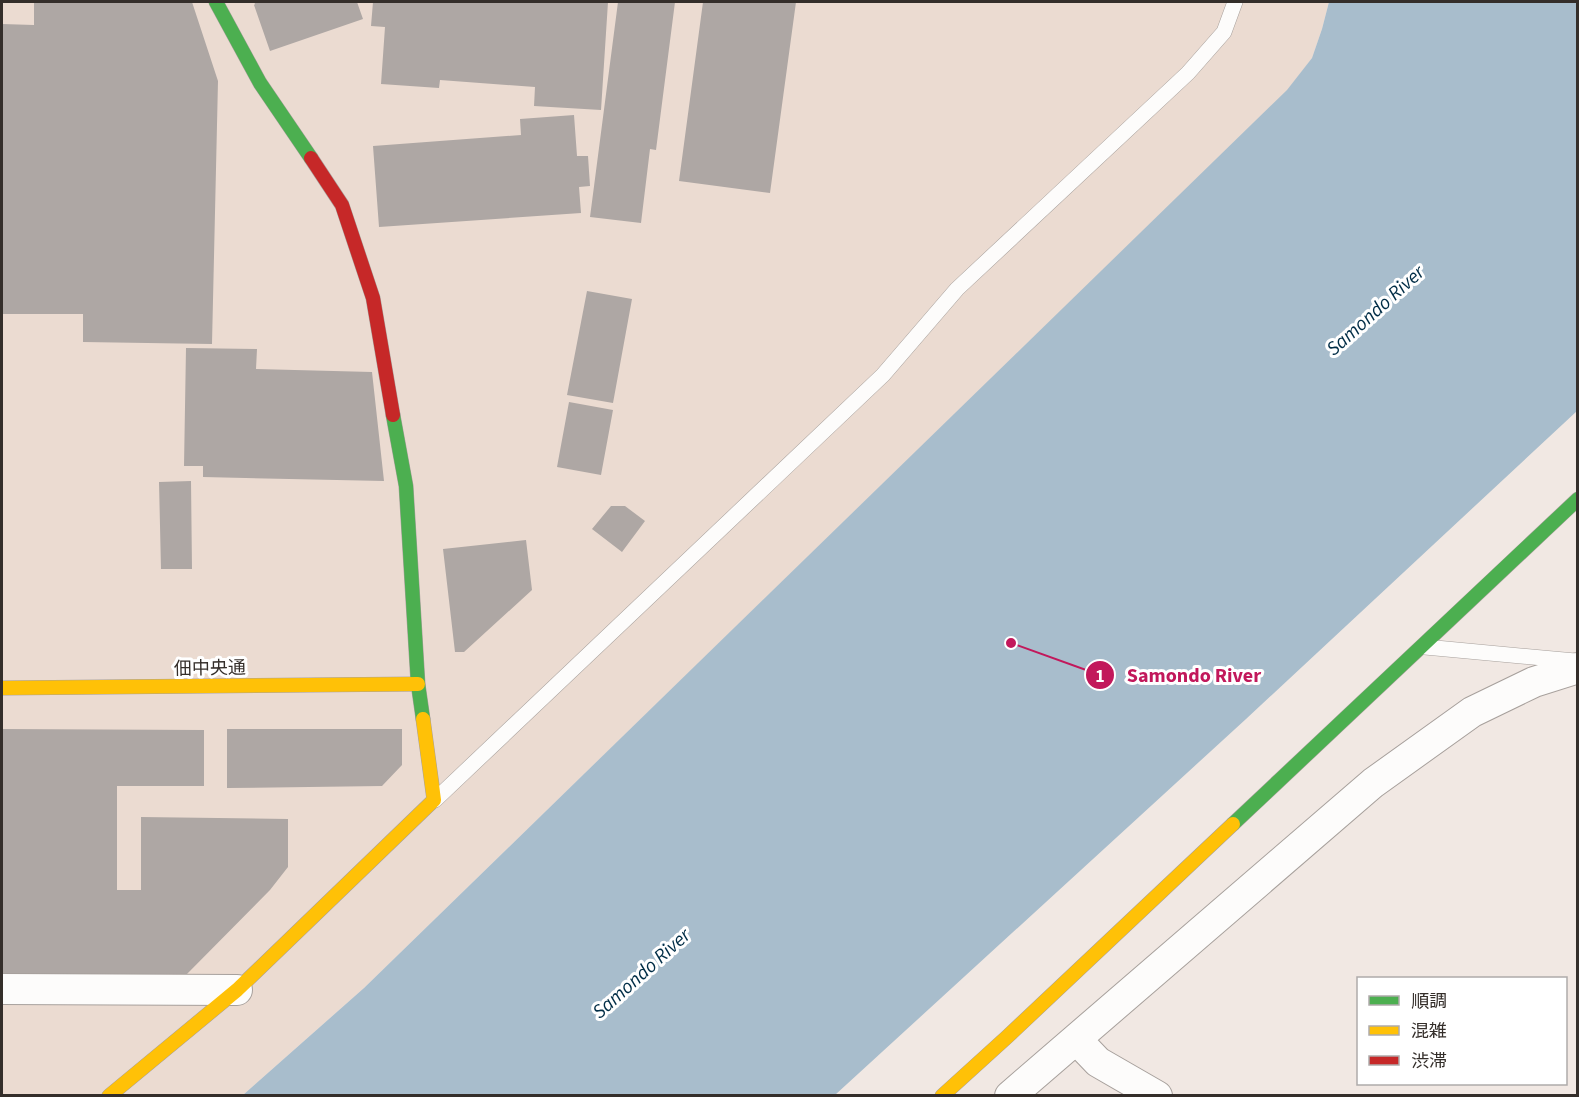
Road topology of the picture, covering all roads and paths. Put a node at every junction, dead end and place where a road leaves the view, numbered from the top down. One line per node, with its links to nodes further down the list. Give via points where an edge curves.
1 (216, 2): 7 (street, via 260,83 342,205 373,298 406,486)
2 (1235, 2): 9 (lane, via 1224,32 1188,73 957,289 883,375)
3 (1578, 499): 4 (street)
4 (1422, 646): 5 (lane); 14 (street)
5 (1578, 661)
6 (1578, 668): 12 (street, via 1534,682 1472,712 1373,783)
7 (418, 684): 8 (street, 佃中央通); 9 (street)
8 (2, 688)
9 (434, 800): 11 (street)
10 (2, 990): 11 (street)
11 (237, 990): 13 (street)
12 (1076, 1039): 15 (street); 16 (street, via 1098,1062)
13 (109, 1095)
14 (942, 1095)
15 (1010, 1095)
16 (1157, 1095)

